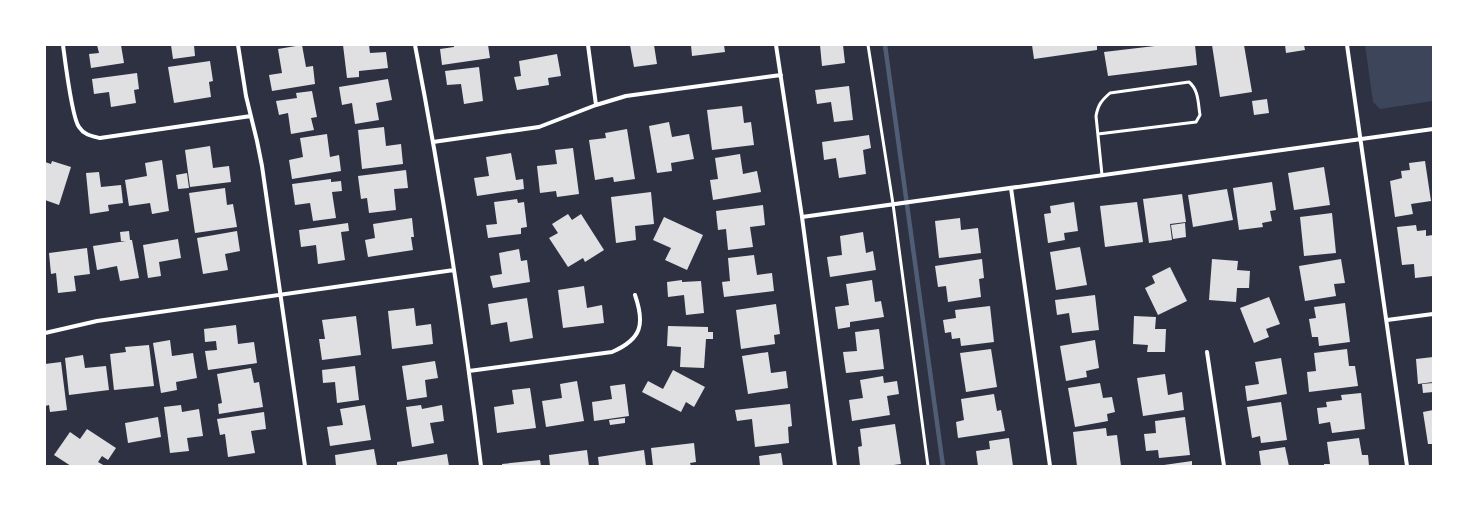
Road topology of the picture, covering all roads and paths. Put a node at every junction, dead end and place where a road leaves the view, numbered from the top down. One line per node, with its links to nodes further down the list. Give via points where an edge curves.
1 (63, 45): 10 (street, via 74,115 78,127 88,135 100,138)
2 (238, 45): 10 (street)
3 (415, 45): 14 (street)
4 (588, 45): 9 (street)
5 (776, 45): 8 (street)
6 (868, 45): 17 (lane)
7 (1347, 45): 13 (street)
8 (781, 75): 9 (street, via 626,96); 18 (street)
9 (596, 105): 14 (street, via 539,127)
10 (251, 116): 20 (street, via 262,166)
11 (1433, 129): 13 (street)
12 (1098, 134): 12 (lane, via 1097,106 1110,93 1189,82 1196,91 1200,115 1196,122); 15 (lane)
13 (1361, 139): 15 (street); 23 (street)
14 (434, 142): 19 (street)
15 (1102, 175): 16 (street)
16 (1011, 188): 17 (street); 31 (street)
17 (894, 204): 18 (street); 30 (lane)
18 (802, 217): 29 (street)
19 (454, 270): 20 (street); 26 (street)
20 (281, 295): 24 (street, via 98,321); 27 (street)
21 (635, 295): 26 (street, via 641,320 637,335 626,346 612,352)
22 (1433, 314): 23 (street)
23 (1386, 320): 33 (street)
24 (45, 333)
25 (1207, 352): 32 (street)
26 (469, 372): 28 (street)
27 (305, 466)
28 (481, 466)
29 (835, 466)
30 (928, 466)
31 (1050, 466)
32 (1224, 466)
33 (1407, 466)

